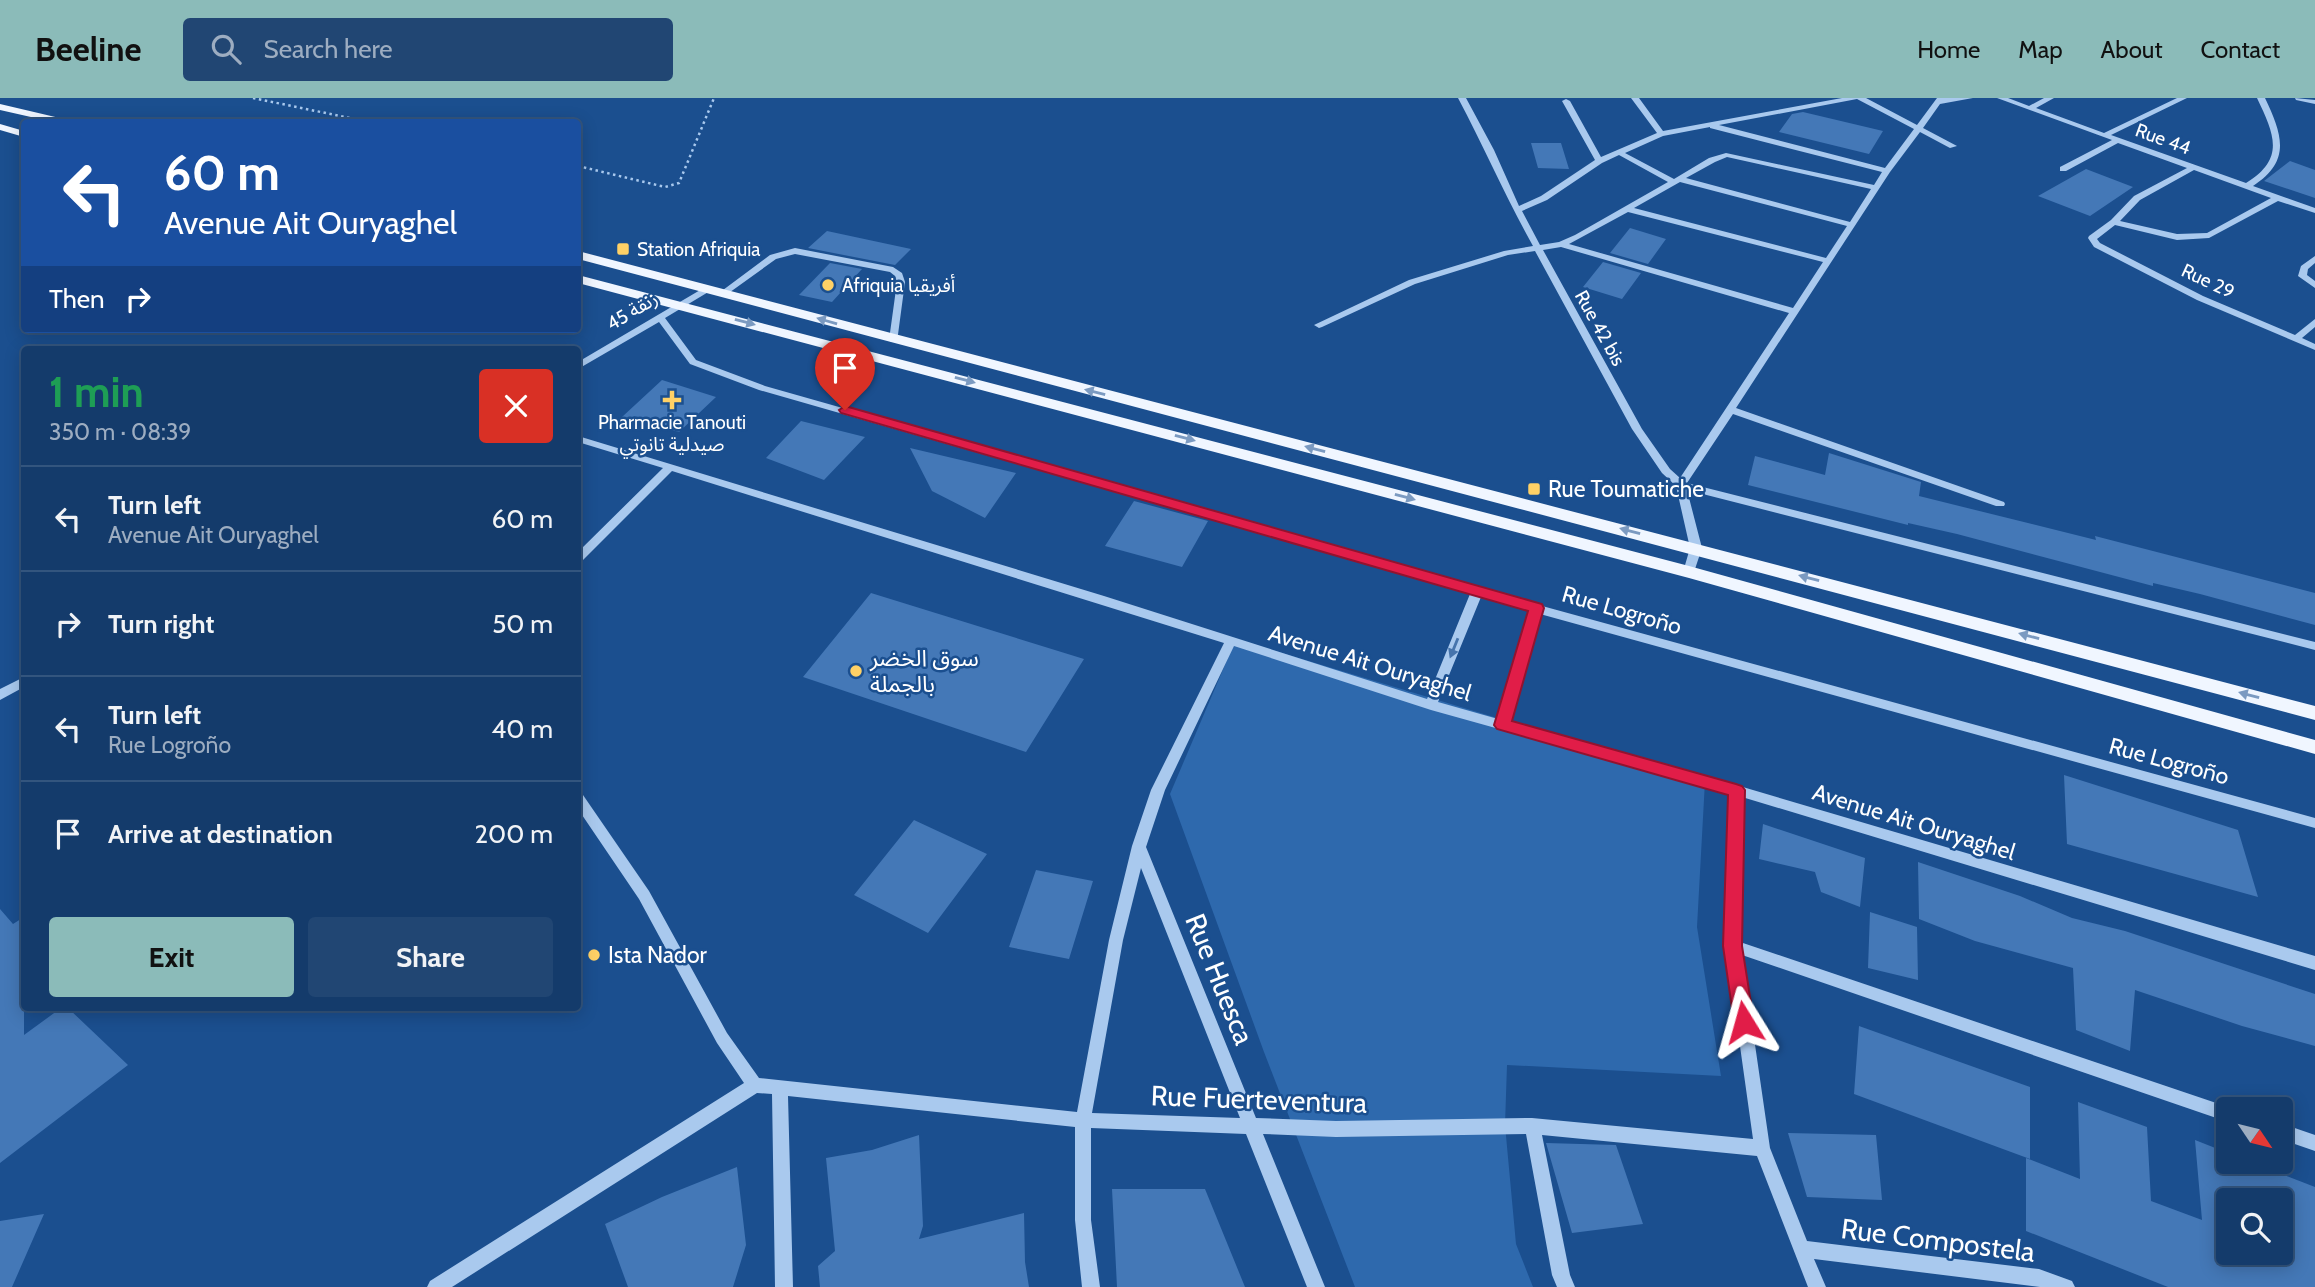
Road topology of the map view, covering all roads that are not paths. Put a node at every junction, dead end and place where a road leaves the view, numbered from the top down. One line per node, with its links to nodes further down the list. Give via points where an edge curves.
1 (1462, 98): 35 (street, Rue 42 bis)
2 (1635, 98): 21 (street)
3 (1854, 98): 17 (street)
4 (1860, 98): 19 (street)
5 (1969, 98): 11 (street)
6 (2001, 98): 15 (street, Rue 44)
7 (2050, 98): 15 (street)
8 (2183, 98): 22 (street)
9 (2261, 98): 31 (street, via 2274,131 2276,151 2269,169)
10 (2299, 98): 13 (street)
11 (1940, 100): 19 (street)
12 (1566, 101): 26 (street)
13 (2315, 102)
14 (0, 107): 16 (main road)
15 (2030, 108): 22 (street, Rue 44)
16 (51, 119)
17 (1710, 125): 21 (street); 29 (street)
18 (0, 127): 20 (main road)
19 (1919, 129): 24 (street); 29 (street)
20 (21, 133)
21 (1661, 134): 25 (street)
22 (2105, 135): 23 (street, Rue 44)
23 (2118, 140): 27 (street, Rue 44); 28 (street)
24 (1953, 146)
25 (1620, 153): 26 (street); 30 (street)
26 (1599, 161): 35 (street, via 1544,198)
27 (2194, 167): 31 (street, Rue 44); 37 (street, via 2137,198)
28 (2063, 169)
29 (1887, 171): 32 (street)
30 (1676, 180): 32 (street, via 1712,160 1731,156); 34 (street); 38 (street)
31 (2247, 186): 33 (street, Rue 44)
32 (1876, 188): 38 (street)
33 (2279, 197): 36 (street, Rue 44); 37 (street, via 2209,235 2156,234)
34 (1626, 209): 39 (street); 42 (street)
35 (1517, 210): 40 (street, Rue 42 bis)
36 (2315, 211)
37 (2114, 222): 53 (street, Rue 29, via 2092,239 2097,245)
38 (1853, 225): 42 (street)
39 (1561, 244): 40 (street); 49 (street)
40 (1537, 248): 52 (street, via 1412,282); 60 (street, Rue 42 bis, via 1637,429)
41 (581, 256): 46 (main road)
42 (1828, 261): 49 (street)
43 (2312, 262): 45 (street, via 2302,276)
44 (581, 280): 48 (main road)
45 (2315, 285)
46 (707, 289): 47 (main road); 48 (street, زنقة 45)
47 (723, 293): 54 (main road, one-way to 47); 54 (street, via 773,257 795,251 892,271 901,282)
48 (679, 306): 50 (street, زنقة 45); 64 (main road, one-way to 64)
49 (1796, 312): 57 (street)
50 (660, 317): 56 (street, زنقة 45); 65 (street, Rue Logroño, via 693,362 762,388)
51 (2315, 322): 53 (street)
52 (1319, 325)
53 (2296, 339): 55 (street, Rue 29)
54 (894, 340): 62 (main road, one-way to 54)
55 (2315, 347)
56 (581, 364)
57 (1731, 410): 60 (street); 61 (street)
58 (581, 440): 59 (street, Avenue Ait Ouryaghel)
59 (669, 468): 63 (street); 67 (street, Avenue Ait Ouryaghel)
60 (1681, 485): 62 (street, Rue 42 bis); 68 (street)
61 (2000, 504)
62 (1696, 548): 64 (street, Rue 42 bis); 72 (main road, one-way to 62)
63 (581, 555)
64 (1689, 572): 74 (main road)
65 (1477, 592): 66 (street, Rue Logroño); 71 (street, one-way to 71)
66 (1536, 608): 73 (street); 77 (street, Rue Logroño)
67 (1230, 642): 71 (street, Avenue Ait Ouryaghel); 78 (street, via 1179,742)
68 (2315, 646)
69 (21, 684): 70 (street)
70 (0, 695)
71 (1432, 705): 73 (street, Avenue Ait Ouryaghel)
72 (2315, 713)
73 (1503, 725): 75 (street, Avenue Ait Ouryaghel)
74 (2315, 747)
75 (1736, 790): 79 (street); 80 (street, Avenue Ait Ouryaghel)
76 (581, 803): 81 (street, via 644,895 722,1038)
77 (2315, 822)
78 (1139, 846): 84 (street, via 1099,1021); 85 (street, Rue Huesca)
79 (1733, 946): 83 (street); 89 (street)
80 (2315, 963)
81 (755, 1085): 82 (street, Rue Fuerteventura); 91 (street)
82 (780, 1088): 84 (street, Rue Fuerteventura); 92 (street)
83 (2216, 1110)
84 (1083, 1120): 85 (street, Rue Fuerteventura); 93 (street, via 1083,1220)
85 (1251, 1126): 86 (street, Rue Fuerteventura); 94 (street, Rue Huesca)
86 (1532, 1126): 89 (street, Rue Fuerteventura); 95 (street)
87 (2293, 1135): 88 (street)
88 (2315, 1143)
89 (1762, 1148): 90 (street)
90 (1802, 1249): 96 (street); 97 (street, Rue Compostela, via 2039,1278)
91 (436, 1287)
92 (784, 1287)
93 (1091, 1287)
94 (1316, 1287)
95 (1566, 1287)
96 (1817, 1287)
97 (2066, 1287)

